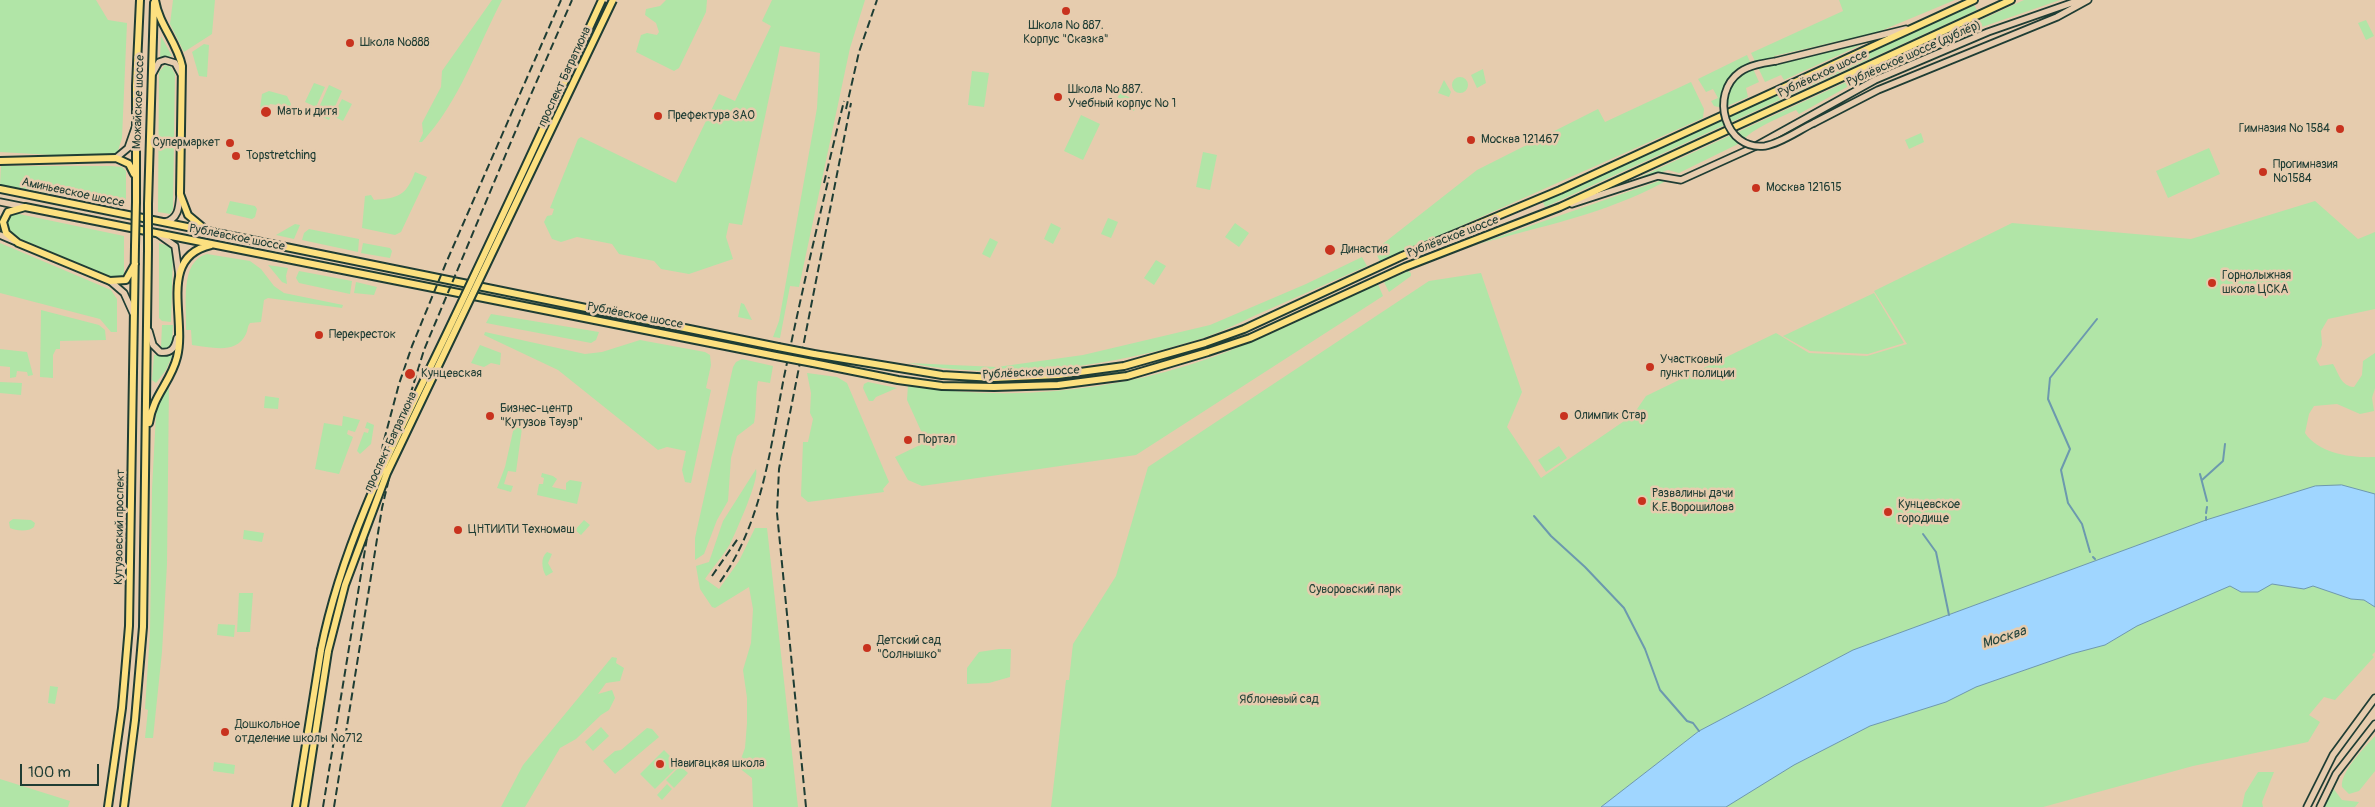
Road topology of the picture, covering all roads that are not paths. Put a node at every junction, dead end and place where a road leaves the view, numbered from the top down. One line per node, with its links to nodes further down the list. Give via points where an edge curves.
1 (140, 0): 12 (main road, Можайское шоссе)
2 (155, 0): 10 (main road, via 161,23 180,58); 11 (main road, Можайское шоссе)
3 (602, 0): 38 (main road, проспект Багратиона, bridge, via 528,164 382,469 339,582)
4 (613, 0): 38 (main road, проспект Багратиона, bridge, via 387,473 345,584)
5 (1974, 0): 9 (main road, Рублёвское шоссе)
6 (2011, 0): 20 (main road, Рублёвское шоссе)
7 (2080, 0): 20 (main road, Рублёвское шоссе (дублёр), via 1988,32 1875,80 1754,147 1681,180 1658,176)
8 (2088, 0): 9 (main road, bridge, via 2057,17 1878,90 1776,143 1760,146 1748,143 1736,136 1727,123 1723,105 1725,92 1732,79 1745,68)
9 (1908, 29): 24 (main road, Рублёвское шоссе, bridge, via 1560,190 1402,256 1244,329 1124,366 1058,375 942,376 778,347)
10 (182, 76): 11 (main road, via 174,62 165,60 157,65); 17 (main road)
11 (150, 82): 30 (main road, Можайское шоссе, bridge)
12 (135, 126): 13 (main road, via 128,148); 15 (main road, Можайское шоссе)
13 (116, 158): 14 (main road); 15 (main road, via 129,164)
14 (0, 161)
15 (135, 180): 29 (main road, Можайское шоссе, bridge)
16 (1, 189): 21 (main road, Аминьевское шоссе)
17 (180, 194): 22 (main road, via 175,216 172,220); 24 (main road, via 192,220)
18 (0, 202): 19 (main road, Аминьевское шоссе)
19 (25, 207): 23 (main road, Аминьевское шоссе); 27 (main road, via 8,212 3,222 6,233)
20 (1560, 207): 28 (main road, Рублёвское шоссе, bridge, via 1405,267 1250,338 1127,376 1058,385 942,386 898,380)
21 (141, 219): 22 (main road, Рублёвское шоссе)
22 (159, 222): 24 (main road, Рублёвское шоссе)
23 (110, 225): 25 (main road, Рублёвское шоссе)
24 (211, 232)
25 (158, 234): 28 (main road, Рублёвское шоссе); 32 (main road, via 175,246)
26 (0, 235): 27 (main road)
27 (18, 243): 33 (main road)
28 (215, 244): 32 (main road, via 189,256)
29 (136, 246): 31 (main road, Кутузовский проспект)
30 (148, 249): 35 (main road, Кутузовский проспект)
31 (135, 264): 33 (main road, via 126,280); 34 (main road, Кутузовский проспект)
32 (179, 279): 36 (main road)
33 (110, 281): 34 (main road, via 125,294)
34 (135, 316): 41 (main road, Кутузовский проспект, via 129,626)
35 (147, 323): 36 (main road, via 153,345 160,352 173,349); 37 (main road, Кутузовский проспект)
36 (178, 334): 37 (main road, via 176,362 153,403)
37 (146, 447): 42 (main road, Кутузовский проспект, via 142,635)
38 (325, 650): 43 (main road, проспект Багратиона); 44 (main road, проспект Багратиона)
39 (2375, 698): 45 (main road, via 2333,755)
40 (2375, 724): 46 (main road, via 2336,774)
41 (108, 807)
42 (124, 807)
43 (296, 807)
44 (304, 807)
45 (2307, 807)
46 (2320, 807)

